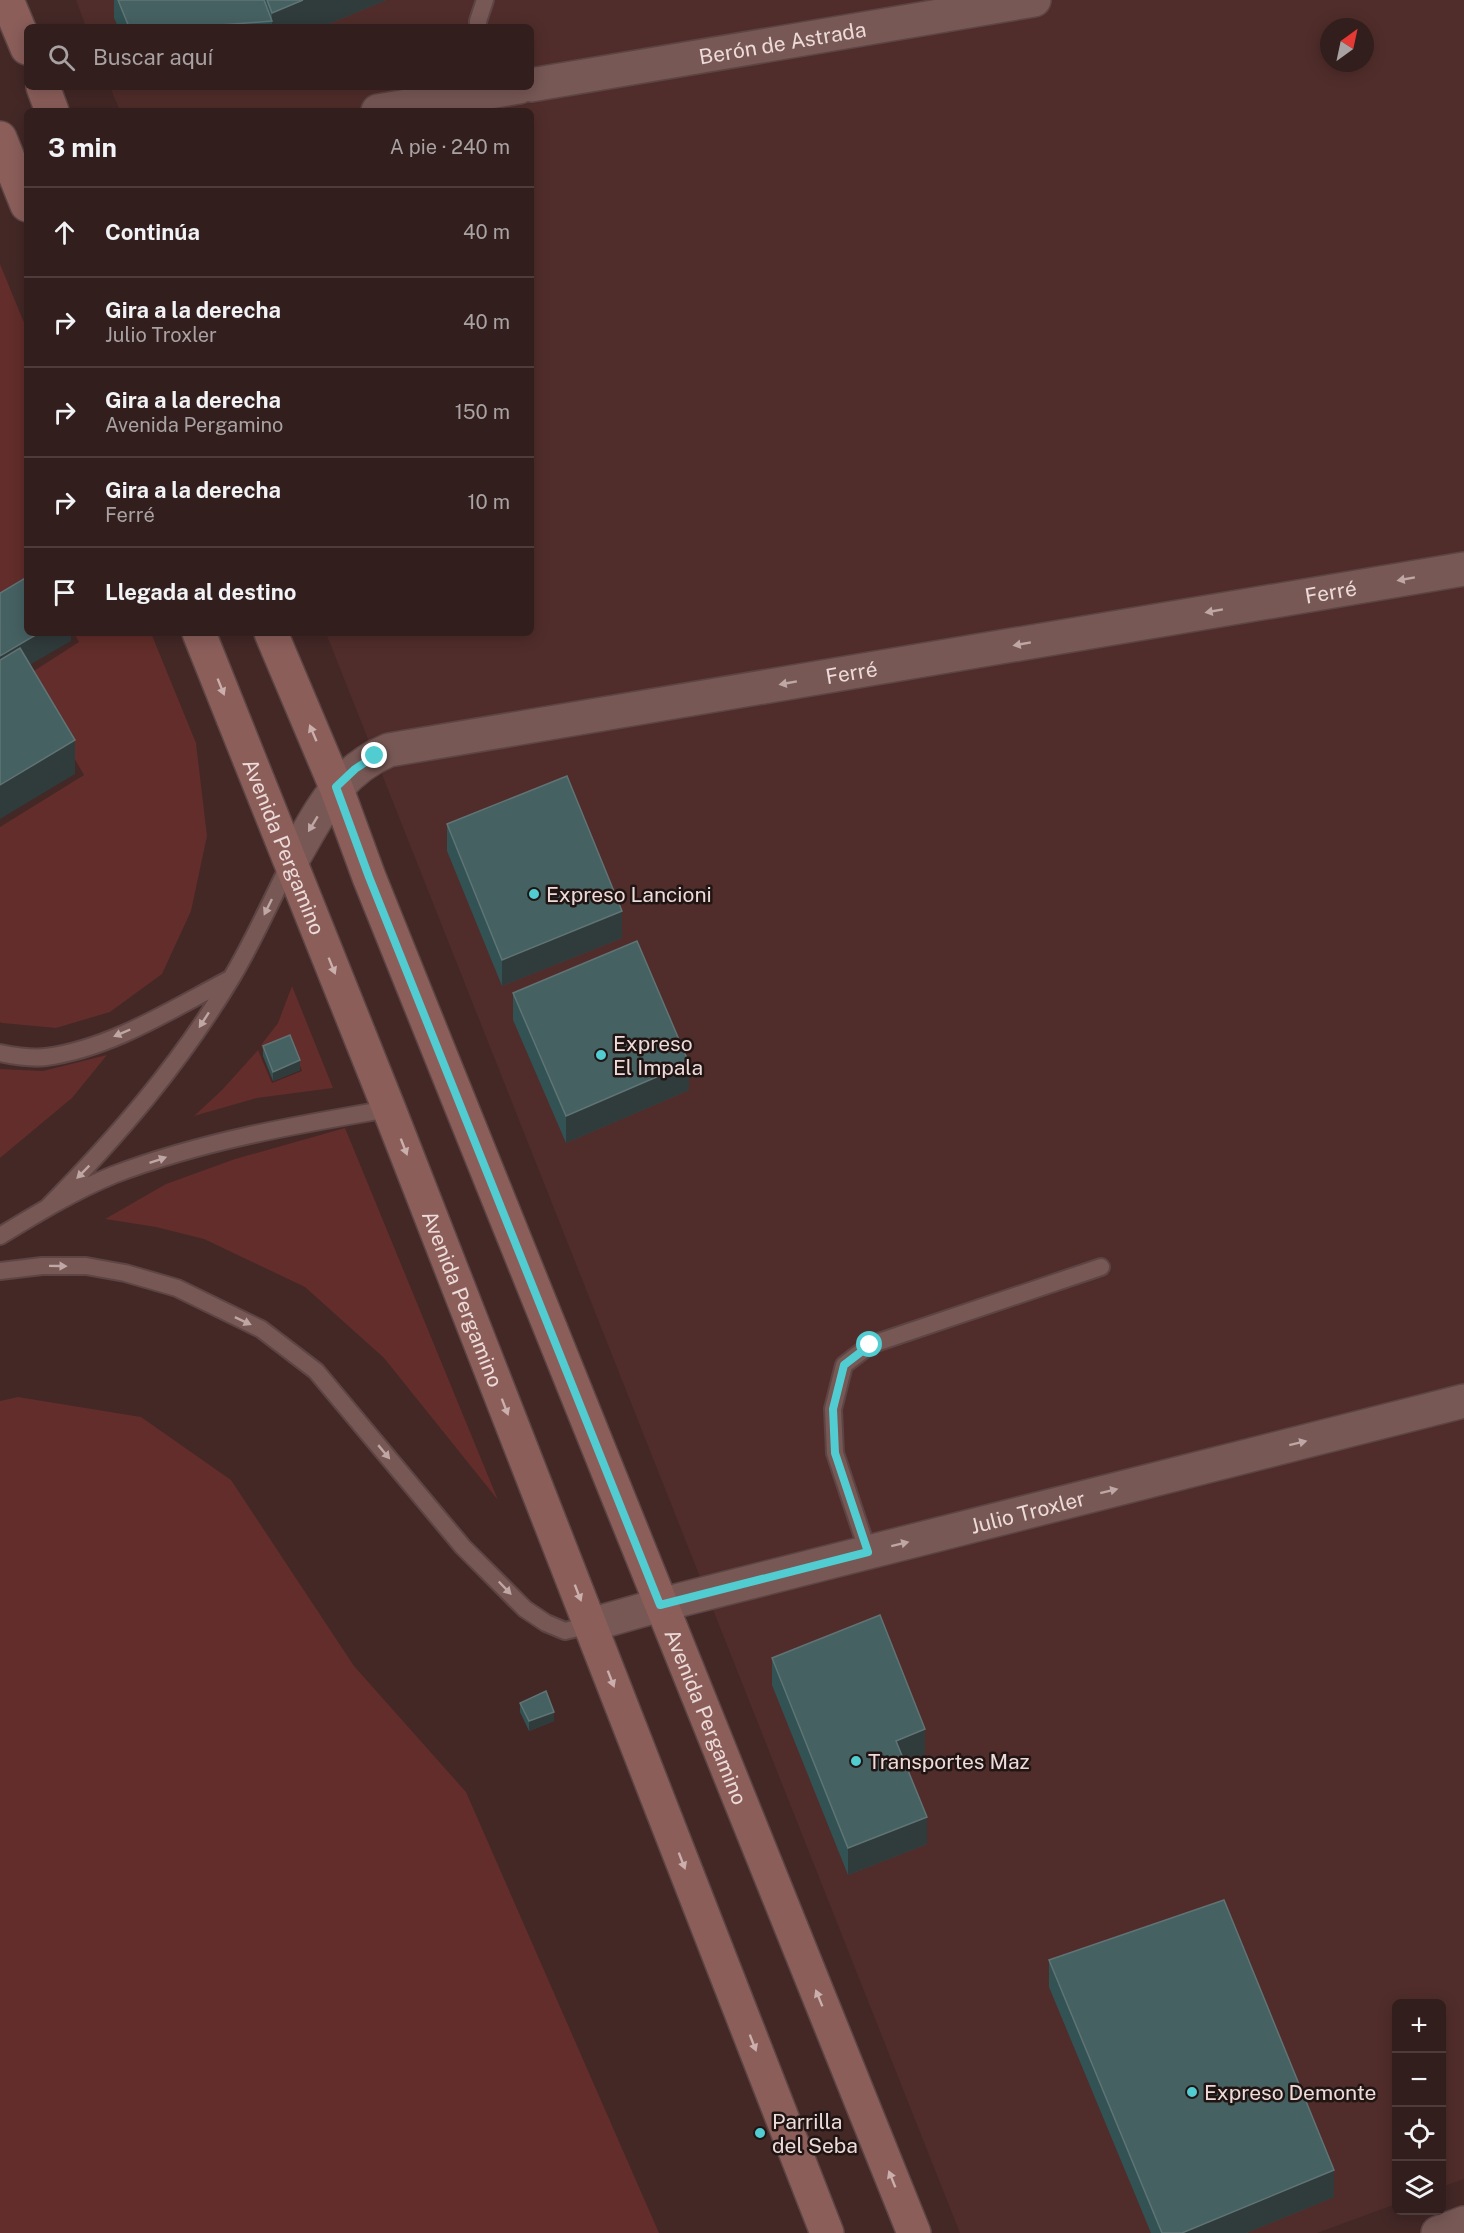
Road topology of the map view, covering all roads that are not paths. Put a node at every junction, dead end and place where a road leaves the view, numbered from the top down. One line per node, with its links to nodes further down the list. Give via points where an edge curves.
1 (7, 0): 5 (main road)
2 (485, 0): 4 (lane)
3 (1034, 0): 6 (street, Berón de Astrada)
4 (478, 24)
5 (24, 41)
6 (534, 84)
7 (44, 90): 9 (main road)
8 (479, 90): 10 (street)
9 (51, 108)
10 (392, 108)
11 (0, 138): 12 (main road)
12 (21, 172): 13 (main road)
13 (24, 188)
14 (1464, 569): 17 (street, Ferré, one-way to 17, via 389,750 355,769)
15 (200, 636): 18 (main road, Avenida Pergamino, one-way to 18)
16 (272, 636): 17 (main road, Avenida Pergamino, one-way to 16)
17 (336, 787): 18 (street, Ferré, one-way to 18); 28 (main road, Avenida Pergamino)
18 (291, 862): 19 (lane, one-way to 19); 21 (main road, Avenida Pergamino, one-way to 21)
19 (231, 979): 20 (lane, one-way to 20, via 92,1045 46,1057); 22 (lane, one-way to 22, via 147,1100)
20 (0, 1053)
21 (389, 1109): 22 (lane, one-way to 21, via 112,1176 178,1154 246,1135); 29 (main road, Avenida Pergamino, one-way to 29)
22 (46, 1208): 23 (lane)
23 (0, 1236)
24 (1101, 1267): 27 (lane, via 870,1345 844,1365 833,1409 835,1453)
25 (0, 1271): 29 (lane, one-way to 29, via 86,1266 125,1273 177,1288 261,1329 316,1371 463,1547 525,1609 565,1631)
26 (1464, 1401): 27 (street, Julio Troxler, one-way to 26)
27 (868, 1552): 28 (street, Julio Troxler)
28 (660, 1605): 29 (street, Julio Troxler); 32 (main road, Avenida Pergamino, one-way to 28)
29 (590, 1625): 31 (main road, Avenida Pergamino, one-way to 31)
30 (1464, 2223): 33 (street)
31 (827, 2233)
32 (914, 2233)
33 (1438, 2233)

